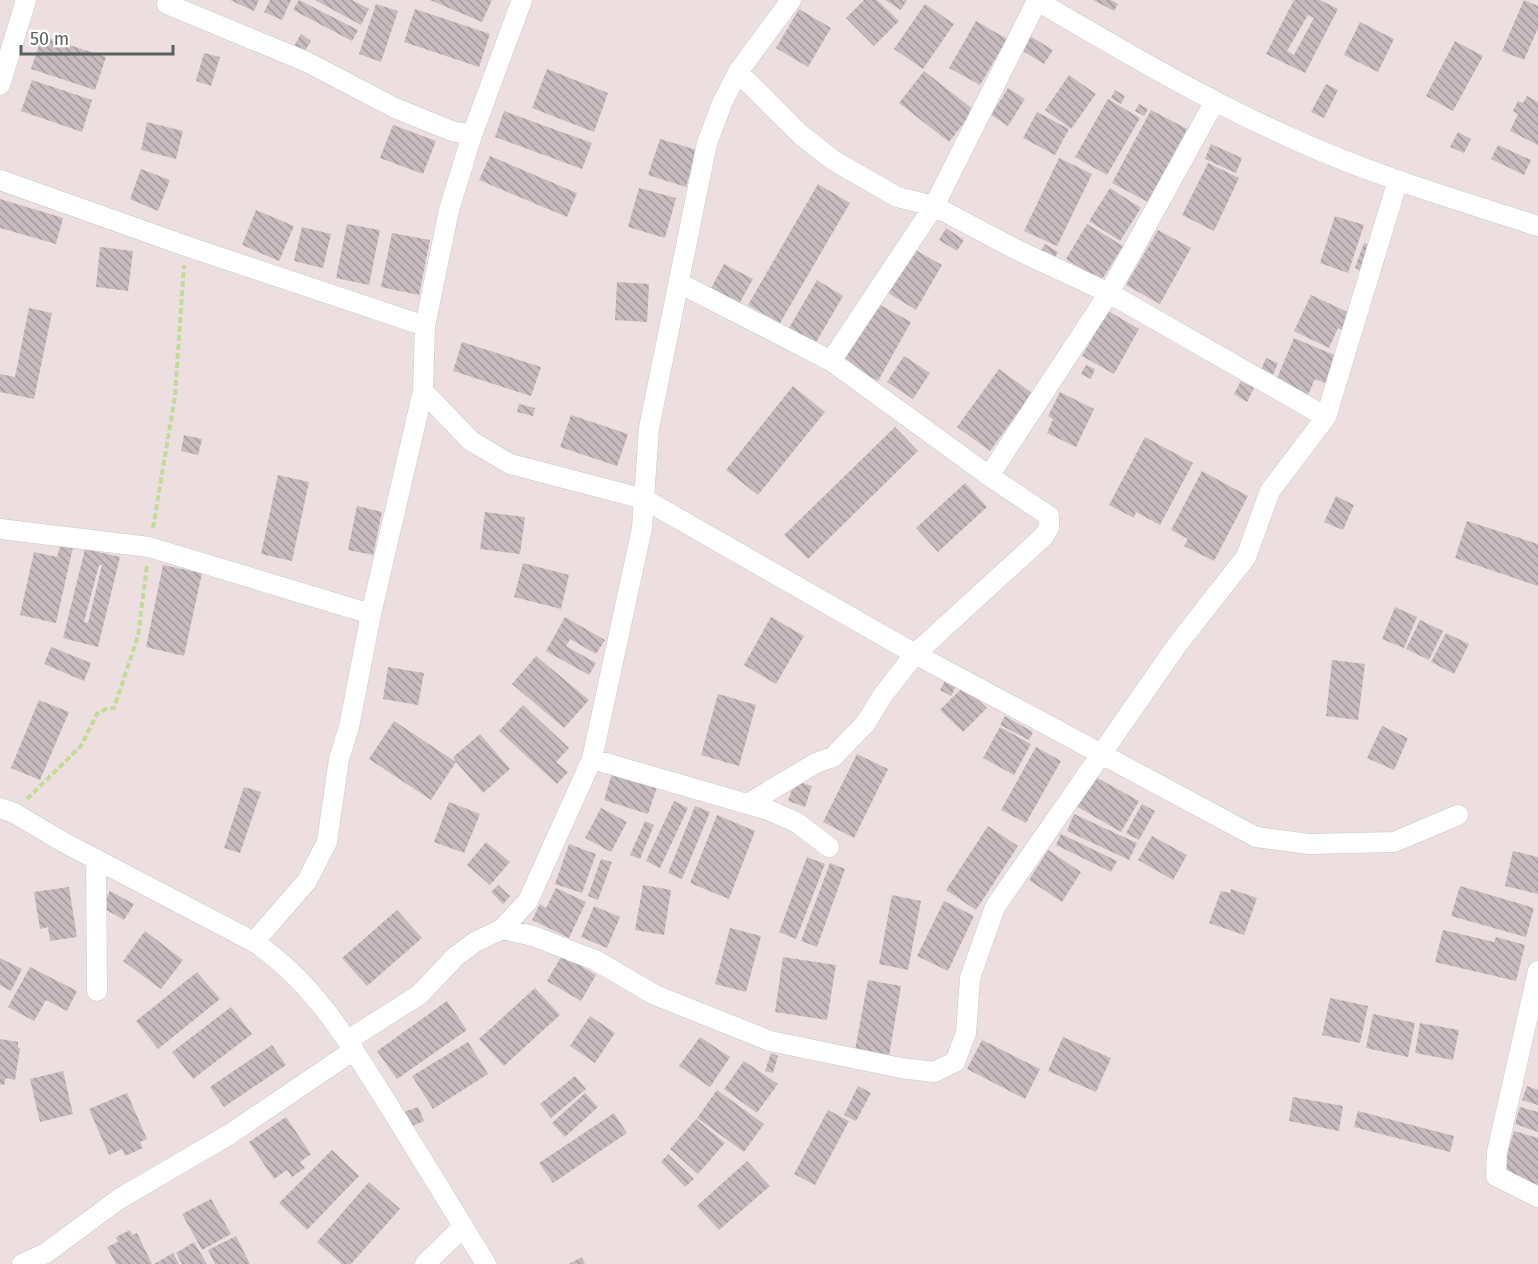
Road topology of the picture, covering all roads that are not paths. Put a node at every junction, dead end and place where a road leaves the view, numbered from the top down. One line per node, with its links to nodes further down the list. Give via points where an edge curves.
1 (26, 0): 7 (street)
2 (522, 0): 9 (street)
3 (791, 0): 6 (street)
4 (1037, 1): 8 (street); 12 (street)
5 (167, 4): 9 (street, via 308,62 394,108)
6 (738, 72): 12 (street, via 801,135 833,160 897,197); 14 (street, via 707,143)
7 (0, 85)
8 (1215, 101): 11 (street, via 1290,138); 15 (street)
9 (472, 135): 16 (street, via 449,210)
10 (0, 180): 16 (street)
11 (1398, 180): 13 (street); 19 (street)
12 (934, 206): 15 (street); 17 (street)
13 (1538, 226)
14 (679, 283): 17 (street); 21 (street, via 649,428)
15 (1108, 293): 19 (street); 20 (street)
16 (424, 326): 18 (street)
17 (831, 361): 20 (street)
18 (423, 391): 21 (street, via 471,441 510,464); 23 (street)
19 (1326, 417): 25 (street, via 1270,491 1246,556)
20 (989, 476): 24 (street, via 1049,516 1049,526 1044,536)
21 (644, 499): 24 (street); 26 (street, via 642,528)
22 (0, 529): 23 (street, via 149,548)
23 (371, 614): 33 (street, via 339,759 327,842 307,881)
24 (915, 654): 25 (street); 27 (street, via 865,724 833,757)
25 (1100, 754): 29 (street, via 1256,837 1309,844 1394,842); 32 (street, via 995,908 970,978 966,1033 956,1062 934,1072 770,1041 655,995 595,960 533,936)
26 (592, 759): 27 (street); 32 (street, via 528,901)
27 (749, 803): 30 (street, via 796,822)
28 (0, 808): 31 (street)
29 (1458, 815)
30 (829, 847)
31 (96, 859): 33 (street); 35 (street)
32 (502, 929): 36 (street, via 455,957 419,995)
33 (254, 942): 36 (street, via 278,958 304,984)
34 (1538, 971): 37 (street, via 1497,1152 1496,1176)
35 (97, 991)
36 (351, 1045): 38 (street); 39 (street, via 230,1134 119,1199)
37 (1538, 1197)
38 (463, 1227): 41 (street); 42 (street)
39 (49, 1258): 40 (street)
40 (22, 1264)
41 (425, 1264)
42 (486, 1264)

